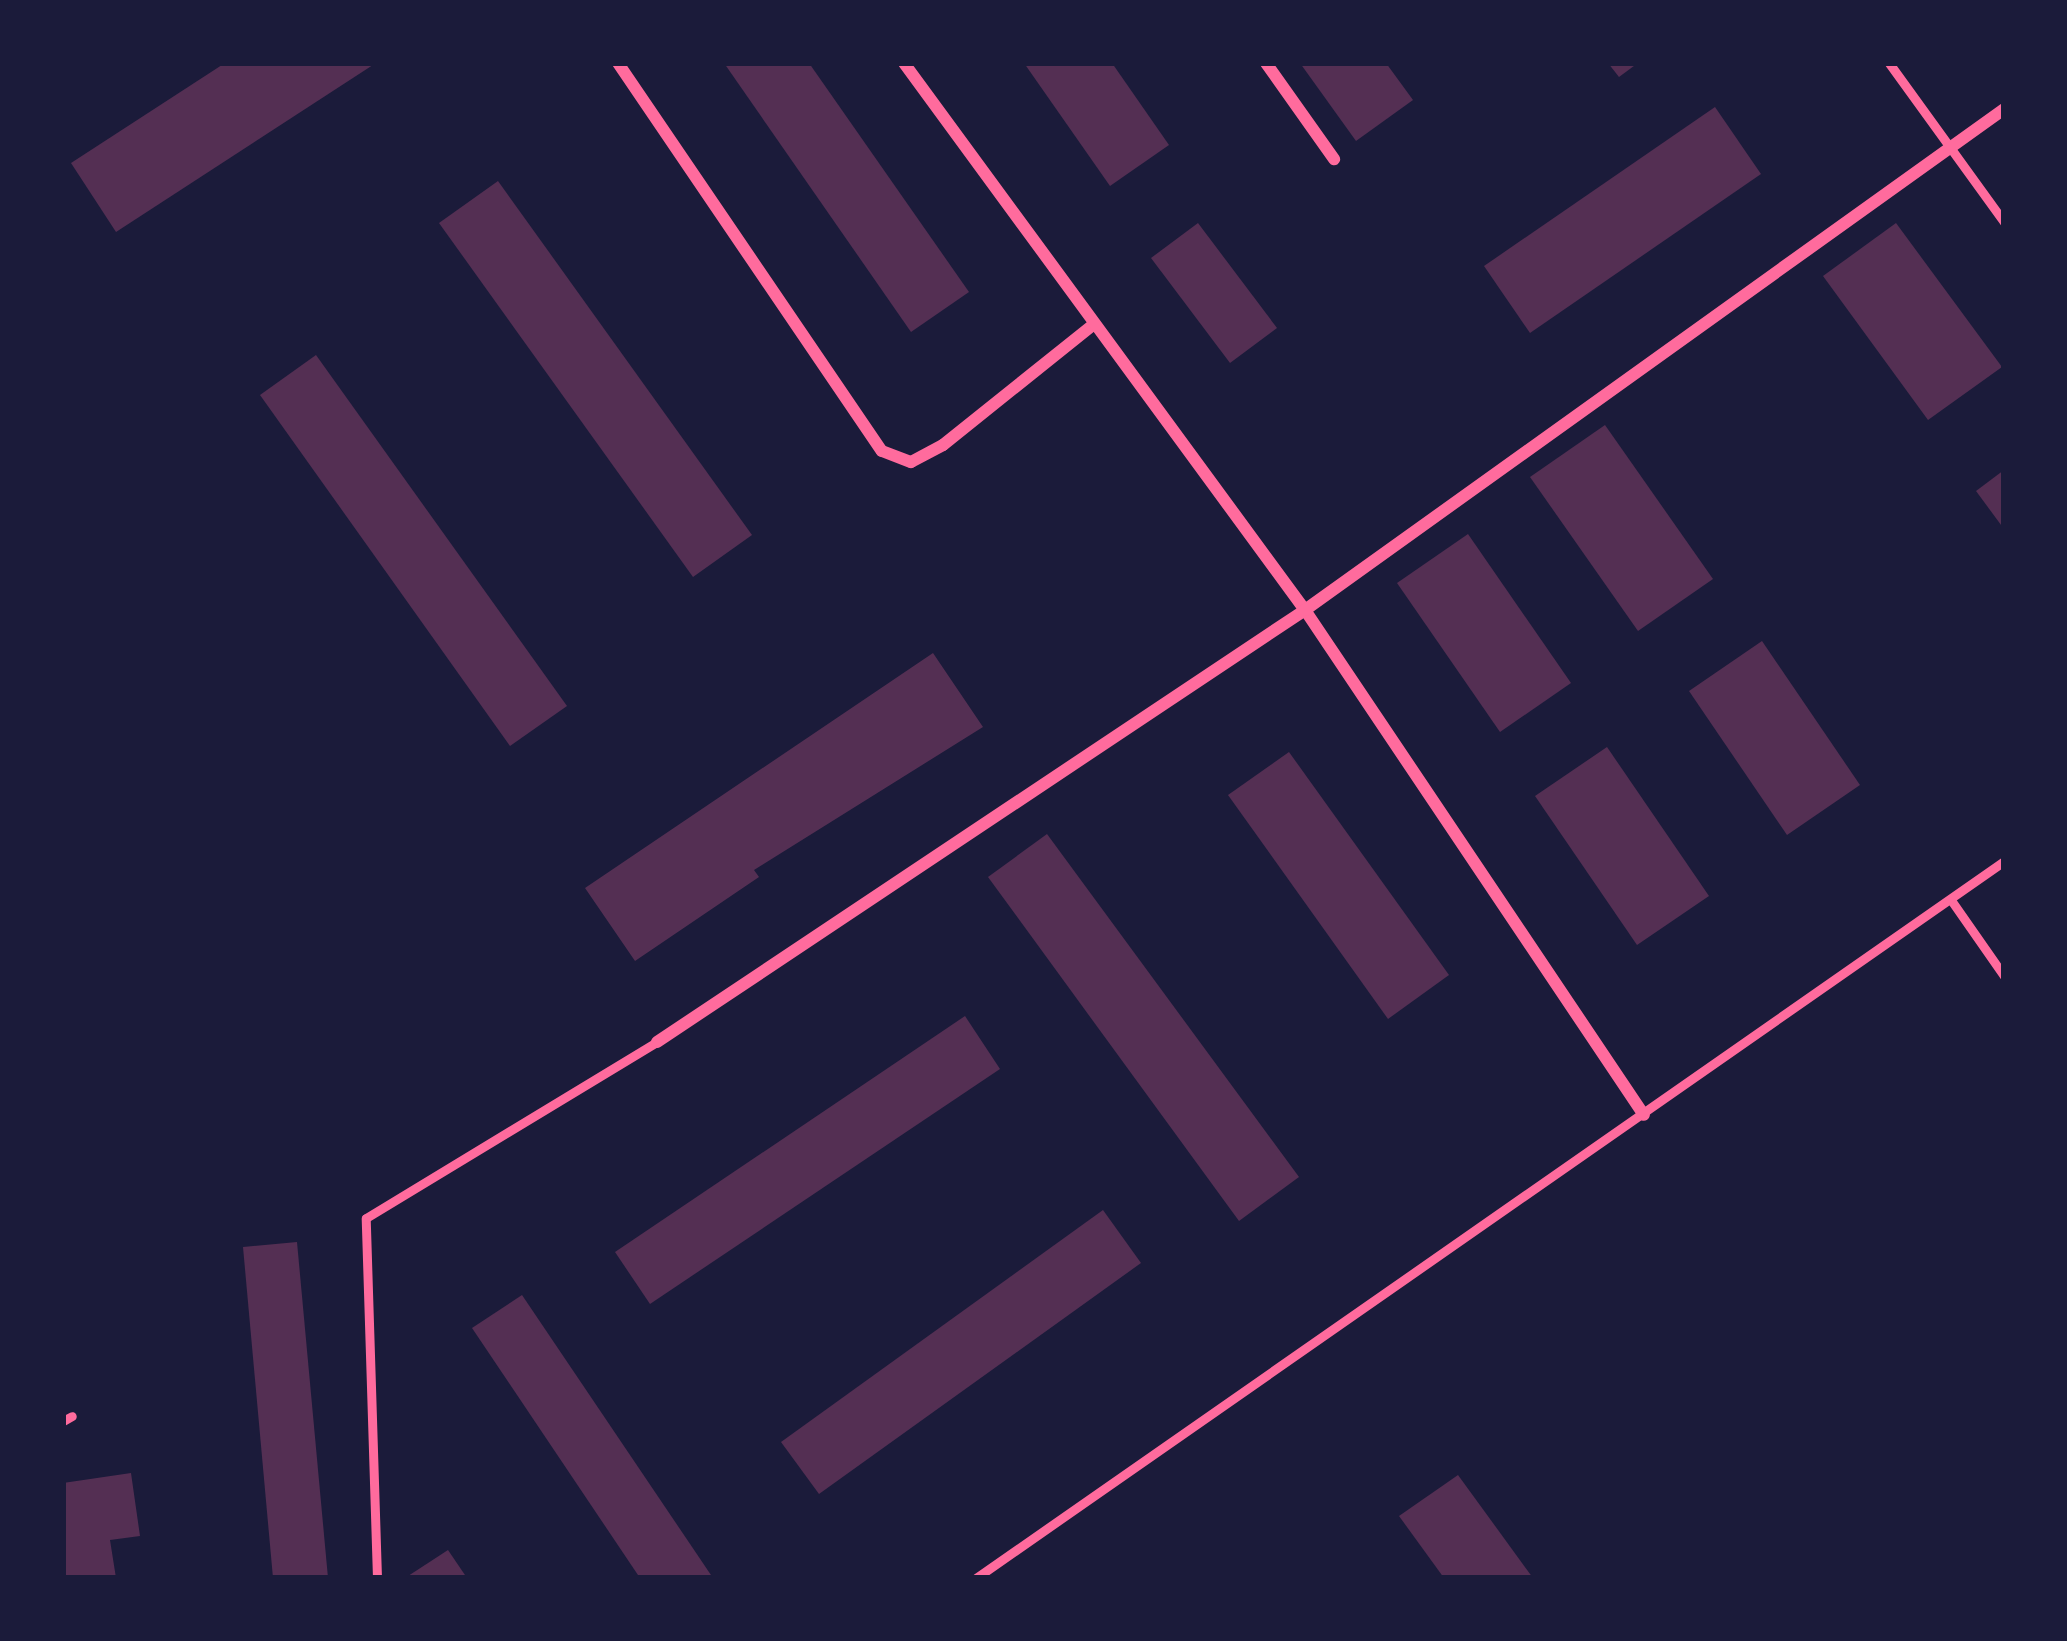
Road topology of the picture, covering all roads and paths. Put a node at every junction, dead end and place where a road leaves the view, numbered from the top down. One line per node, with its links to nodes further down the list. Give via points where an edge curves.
1 (618, 63): 9 (street, via 882,451 911,462 943,445)
2 (904, 63): 9 (street)
3 (1266, 63): 7 (street)
4 (1889, 63): 6 (lane)
5 (2004, 109): 6 (street)
6 (1951, 147): 8 (lane); 10 (street)
7 (1334, 159)
8 (2004, 222)
9 (1094, 324): 10 (street)
10 (1305, 610): 14 (street); 15 (street)
11 (2004, 861): 12 (lane)
12 (1951, 900): 13 (lane); 15 (lane)
13 (2004, 976)
14 (657, 1042): 16 (lane, via 366,1218)
15 (1644, 1115): 17 (lane)
16 (377, 1578)
17 (976, 1578)

